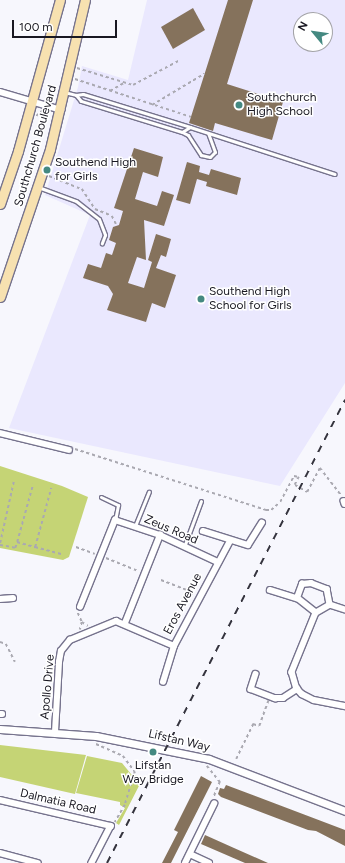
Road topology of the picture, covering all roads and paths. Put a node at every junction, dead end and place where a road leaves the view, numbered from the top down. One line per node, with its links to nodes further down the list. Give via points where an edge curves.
1 (60, 0): 12 (main road, Southchurch Boulevard)
2 (85, 0): 4 (main road, Southchurch Boulevard)
3 (180, 60): 7 (path, via 133,85)
4 (71, 66): 6 (main road, Southchurch Boulevard); 7 (path)
5 (204, 74): 13 (path)
6 (68, 78): 8 (path); 10 (main road, Southchurch Boulevard)
7 (125, 83): 8 (path)
8 (110, 91): 13 (path)
9 (0, 92): 12 (street)
10 (64, 92): 11 (lane); 14 (main road, Southchurch Boulevard)
11 (76, 95): 18 (lane, via 83,94); 19 (lane, via 81,101)
12 (33, 102): 14 (street); 24 (main road, Southchurch Boulevard)
13 (152, 104): 17 (path)
14 (60, 110): 21 (main road, Southchurch Boulevard)
15 (47, 112): 16 (path, via 43,110 36,116)
16 (33, 115)
17 (191, 117)
18 (190, 127): 19 (lane); 20 (lane)
19 (182, 132): 20 (lane, via 188,135 201,155 210,157 216,152)
20 (208, 133): 22 (lane)
21 (42, 174): 23 (main road, Southchurch Boulevard); 25 (path, via 82,190 96,209 112,216)
22 (335, 174)
23 (38, 187): 26 (lane, via 76,201 99,219 105,235); 27 (main road, Southchurch Boulevard)
24 (0, 204)
25 (116, 224)
26 (102, 242)
27 (0, 297)
28 (0, 433): 29 (street)
29 (69, 450): 36 (path, via 77,449 266,510 271,510 280,502 294,476 299,477 295,485 307,492 320,468)
30 (14, 482): 43 (path, via 0,545 15,548)
31 (33, 484): 43 (path)
32 (51, 488): 44 (path)
33 (149, 492): 39 (lane)
34 (100, 497): 37 (lane, via 118,505)
35 (201, 501): 46 (lane)
36 (345, 503)
37 (116, 520): 39 (street, Zeus Road); 48 (street)
38 (262, 523): 42 (street, via 248,545)
39 (135, 526): 41 (street, Zeus Road)
40 (203, 531): 42 (street)
41 (160, 536): 46 (street, Zeus Road); 50 (street)
42 (230, 541): 49 (street, Eros Avenue)
43 (18, 542): 44 (path)
44 (35, 547): 47 (path)
45 (76, 547): 48 (path)
46 (184, 547): 49 (street, Zeus Road)
47 (61, 554)
48 (101, 556): 50 (path); 58 (street)
49 (218, 562): 56 (street, Eros Avenue)
50 (145, 573): 62 (street)
51 (161, 580): 56 (path, via 192,592)
52 (270, 590): 54 (street)
53 (13, 598): 55 (street)
54 (296, 598): 57 (street, via 302,584 311,583 327,589); 60 (street)
55 (0, 599)
56 (198, 601): 66 (street, Eros Avenue)
57 (330, 605): 59 (street); 60 (street)
58 (80, 607): 61 (path, via 78,613)
59 (345, 610)
60 (316, 613): 70 (street, via 293,665)
61 (82, 622): 63 (path, via 88,624); 64 (path, via 79,628)
62 (125, 622): 63 (street, Apollo Drive, via 116,621); 66 (street)
63 (90, 630): 64 (street, Apollo Drive)
64 (81, 634): 74 (street, Apollo Drive, via 70,640 61,651)
65 (0, 642): 67 (path, via 6,644)
66 (174, 646): 69 (street, Eros Avenue)
67 (15, 662)
68 (256, 674): 71 (street, via 251,690)
69 (163, 682)
70 (297, 689): 71 (street, via 283,698); 72 (street, via 308,698)
71 (270, 696): 77 (path, via 259,726 253,724)
72 (345, 706)
73 (0, 728): 74 (street, Lifstan Way)
74 (55, 732): 76 (street, Lifstan Way, via 96,736)
75 (95, 743): 81 (path, via 123,756 135,772 125,804)
76 (209, 759): 79 (path, via 206,766 220,782 211,802); 80 (street, Lifstan Way)
77 (236, 759)
78 (0, 800): 81 (street, Dalmatia Road)
79 (214, 804): 83 (street)
80 (345, 811)
81 (111, 826): 85 (street)
82 (0, 854): 84 (street)
83 (190, 854): 86 (street); 87 (street)
84 (38, 863)
85 (92, 863)
86 (185, 863)
87 (209, 863)

